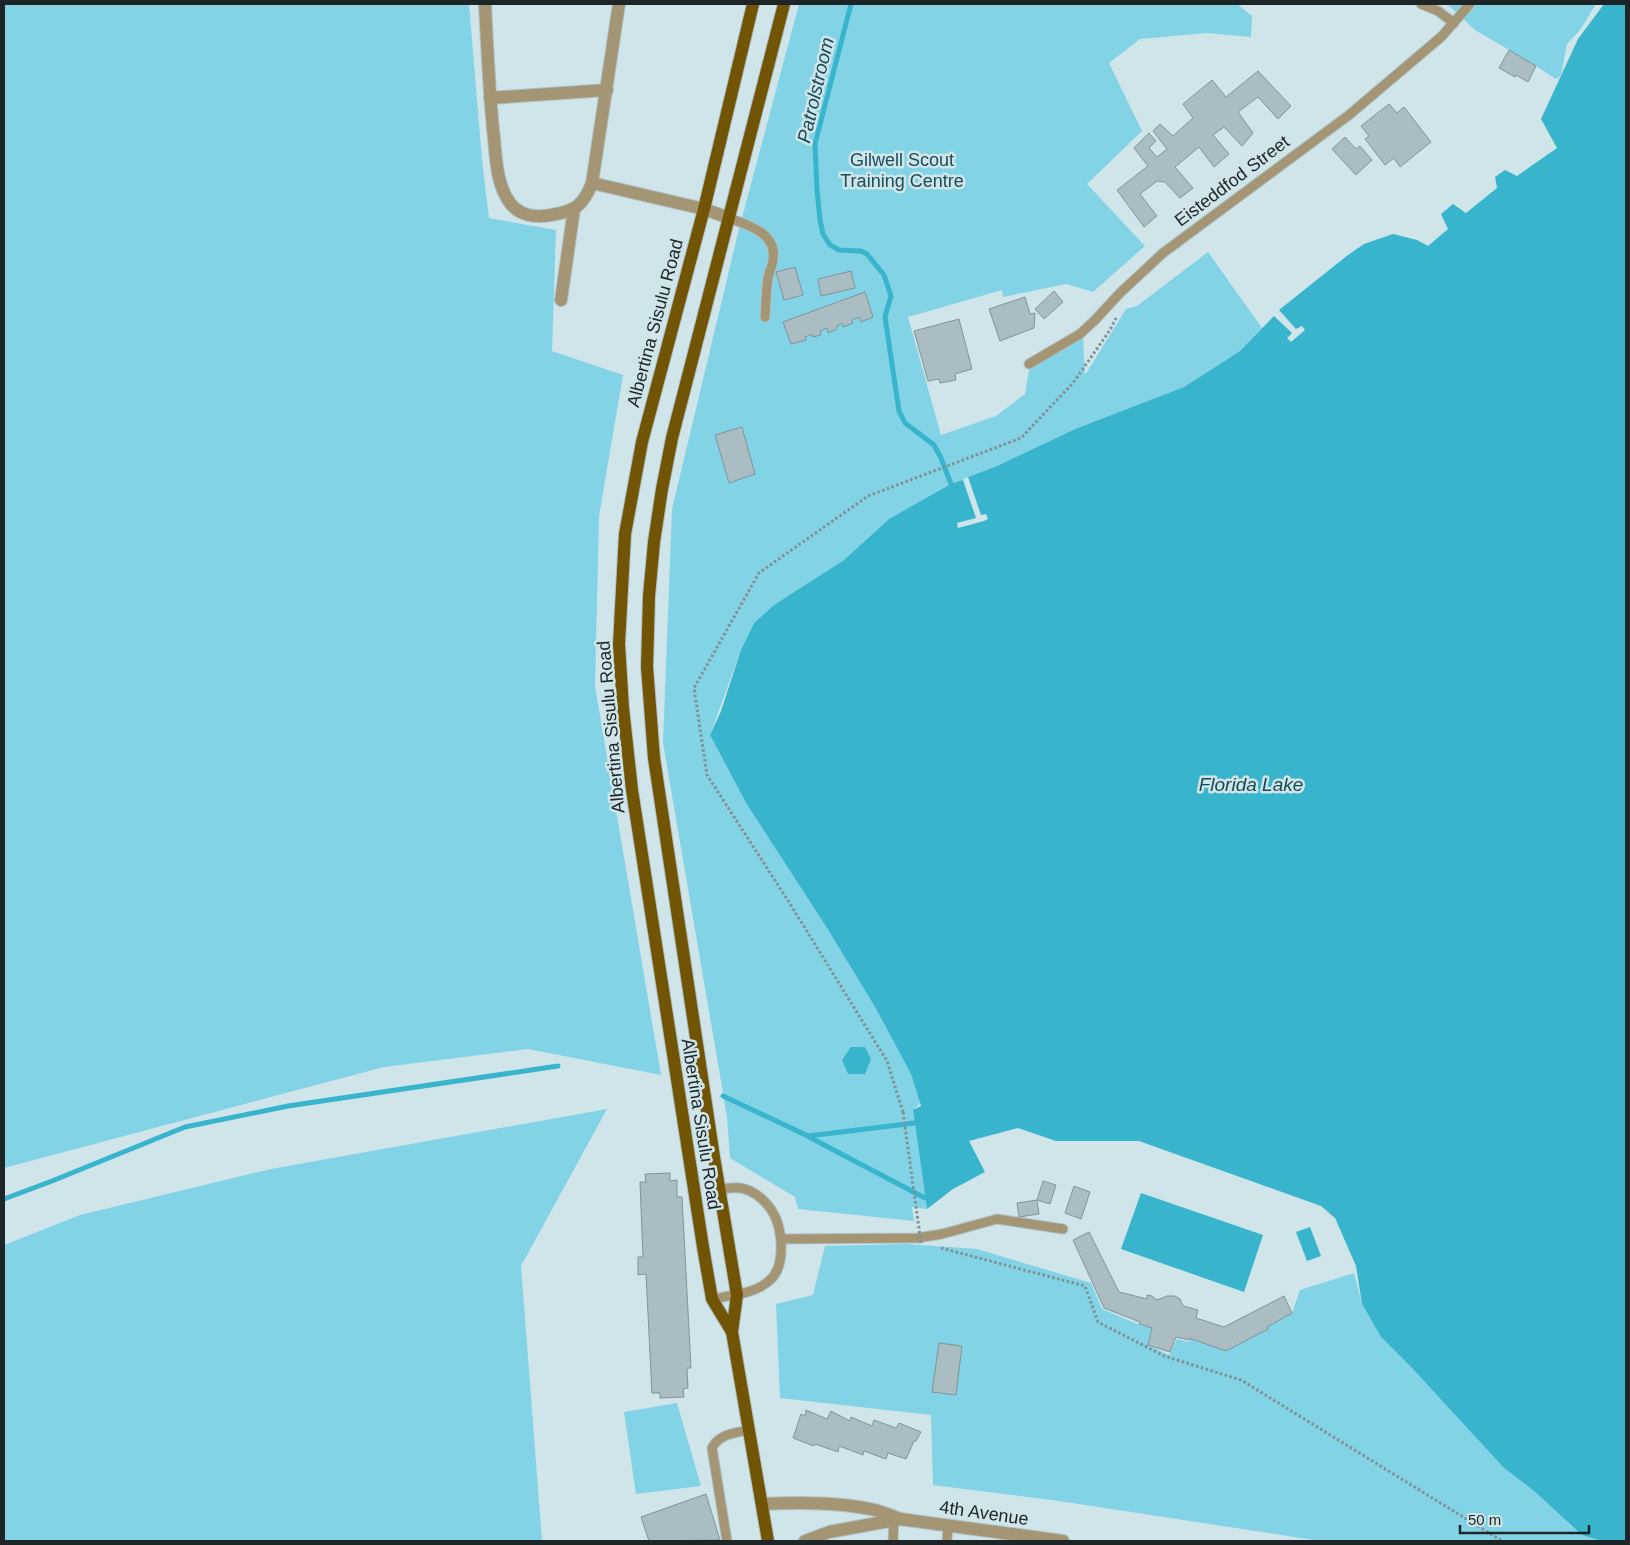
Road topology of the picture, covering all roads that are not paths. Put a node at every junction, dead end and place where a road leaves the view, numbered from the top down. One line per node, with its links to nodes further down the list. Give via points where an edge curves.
1 (485, 4): 9 (street)
2 (618, 4): 8 (street)
3 (753, 4): 11 (main road, Albertina Sisulu Road)
4 (784, 4): 13 (main road, Albertina Sisulu Road)
5 (1422, 4): 7 (lane)
6 (1470, 4): 7 (lane, Eisteddfod Street)
7 (1454, 23): 16 (lane, Eisteddfod Street, via 1349,115 1163,253 1080,334)
8 (607, 90): 9 (street); 10 (street)
9 (490, 98): 12 (street, via 497,164 509,202 532,216 543,217)
10 (592, 183): 11 (street); 12 (street, via 587,197)
11 (704, 208): 13 (street); 21 (main road, Albertina Sisulu Road, via 642,442 632,493 625,534 619,644 632,790)
12 (574, 209): 14 (street)
13 (729, 218): 15 (lane, via 755,227 772,247); 17 (main road, Albertina Sisulu Road, via 672,438 662,489 649,596 647,667 654,758)
14 (561, 300)
15 (765, 317)
16 (1029, 364)
17 (719, 1189): 19 (lane, via 743,1188 758,1196 773,1212); 20 (main road, Albertina Sisulu Road)
18 (1063, 1229): 19 (lane, via 997,1219 917,1238)
19 (781, 1240): 20 (lane, via 779,1263 772,1279 758,1289)
20 (737, 1295): 21 (lane); 22 (main road, Albertina Sisulu Road)
21 (712, 1298): 22 (main road, Albertina Sisulu Road)
22 (732, 1332): 23 (main road, Albertina Sisulu Road)
23 (749, 1430): 24 (main road, Albertina Sisulu Road); 27 (lane, via 722,1437 712,1448)
24 (762, 1504): 25 (street, 4th Avenue, via 848,1506 875,1510); 28 (main road, Albertina Sisulu Road)
25 (896, 1519): 26 (street, 4th Avenue); 29 (street, 4th Avenue, via 829,1532); 30 (lane)
26 (948, 1526): 31 (lane); 32 (street, 4th Avenue)
27 (727, 1541)
28 (768, 1541)
29 (805, 1541)
30 (893, 1541)
31 (947, 1541)
32 (1059, 1541)

